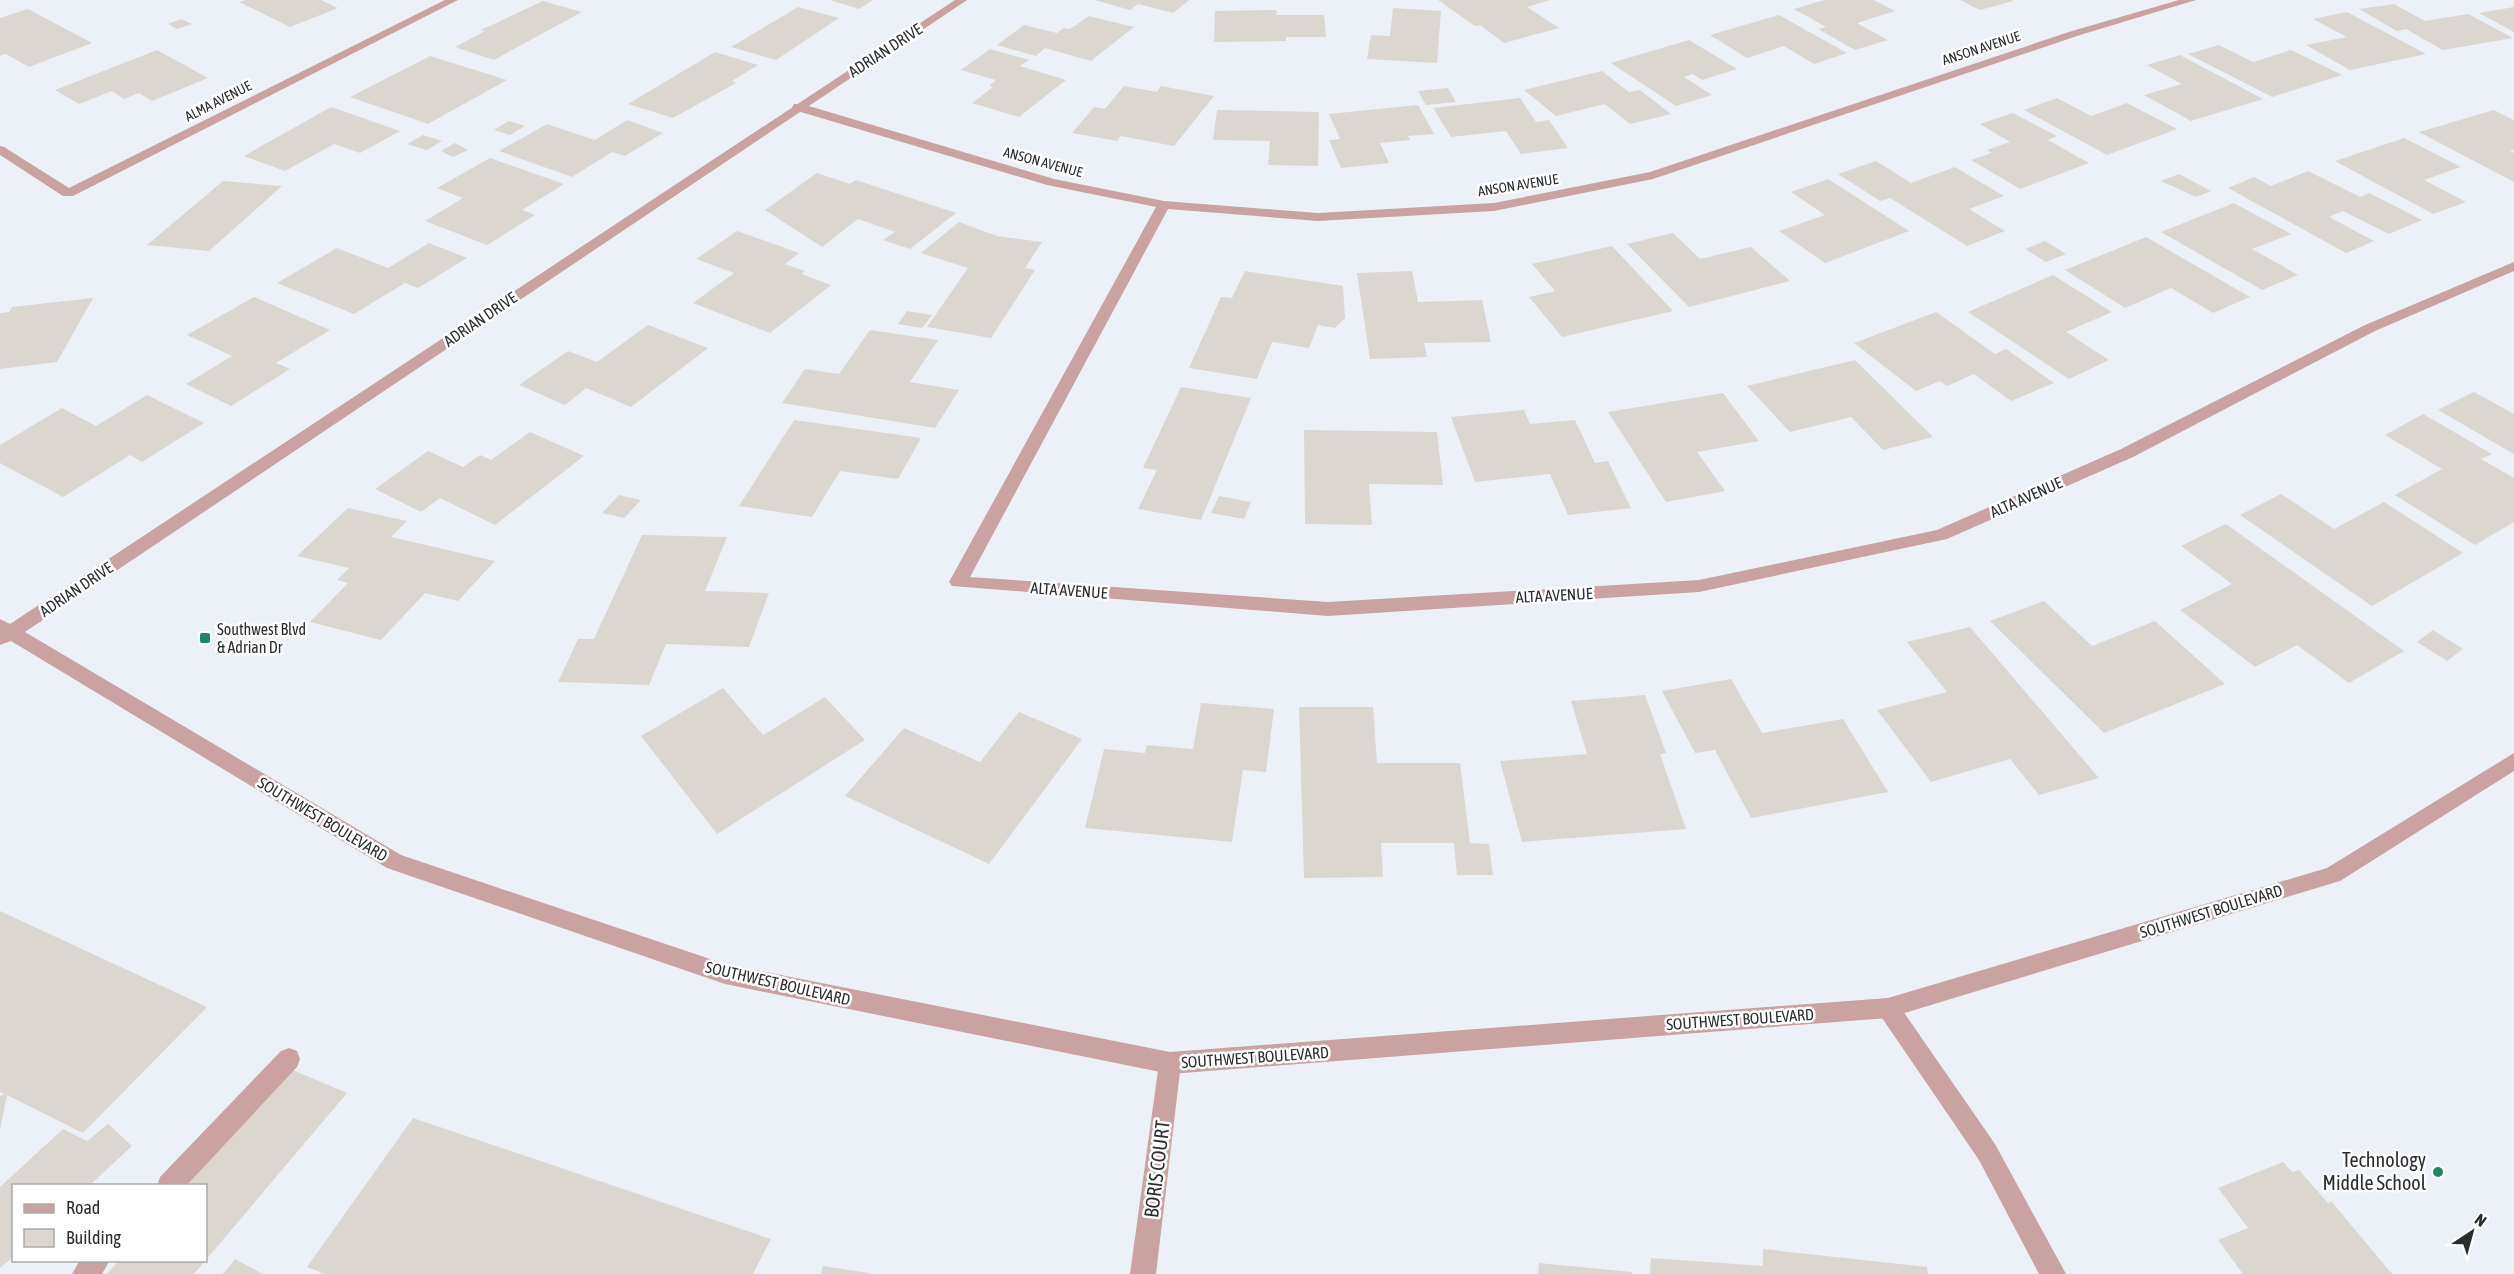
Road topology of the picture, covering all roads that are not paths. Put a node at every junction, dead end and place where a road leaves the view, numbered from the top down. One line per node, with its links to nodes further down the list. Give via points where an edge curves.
1 (453, 0): 5 (street, ALMA AVENUE, via 68,193)
2 (962, 0): 4 (street, ADRIAN DRIVE)
3 (2191, 0): 6 (street, ANSON AVENUE, via 2054,40 1653,175 1494,207 1318,217)
4 (798, 107): 6 (street, ANSON AVENUE, via 1052,182); 8 (street, ADRIAN DRIVE)
5 (0, 150)
6 (1164, 205): 7 (street, ALTA AVENUE, via 958,582 1328,609 1699,586 1941,535 2127,453 2370,328)
7 (2514, 266)
8 (4, 632): 12 (street, SOUTHWEST BOULEVARD, via 394,862 724,974)
9 (2514, 761): 10 (street, SOUTHWEST BOULEVARD, via 2333,875)
10 (1888, 1008): 12 (street, SOUTHWEST BOULEVARD); 17 (street, via 1987,1152)
11 (289, 1059): 13 (street)
12 (1170, 1064): 16 (street, BORIS COURT)
13 (170, 1184)
14 (96, 1262): 15 (street)
15 (85, 1274)
16 (1143, 1274)
17 (2053, 1274)

